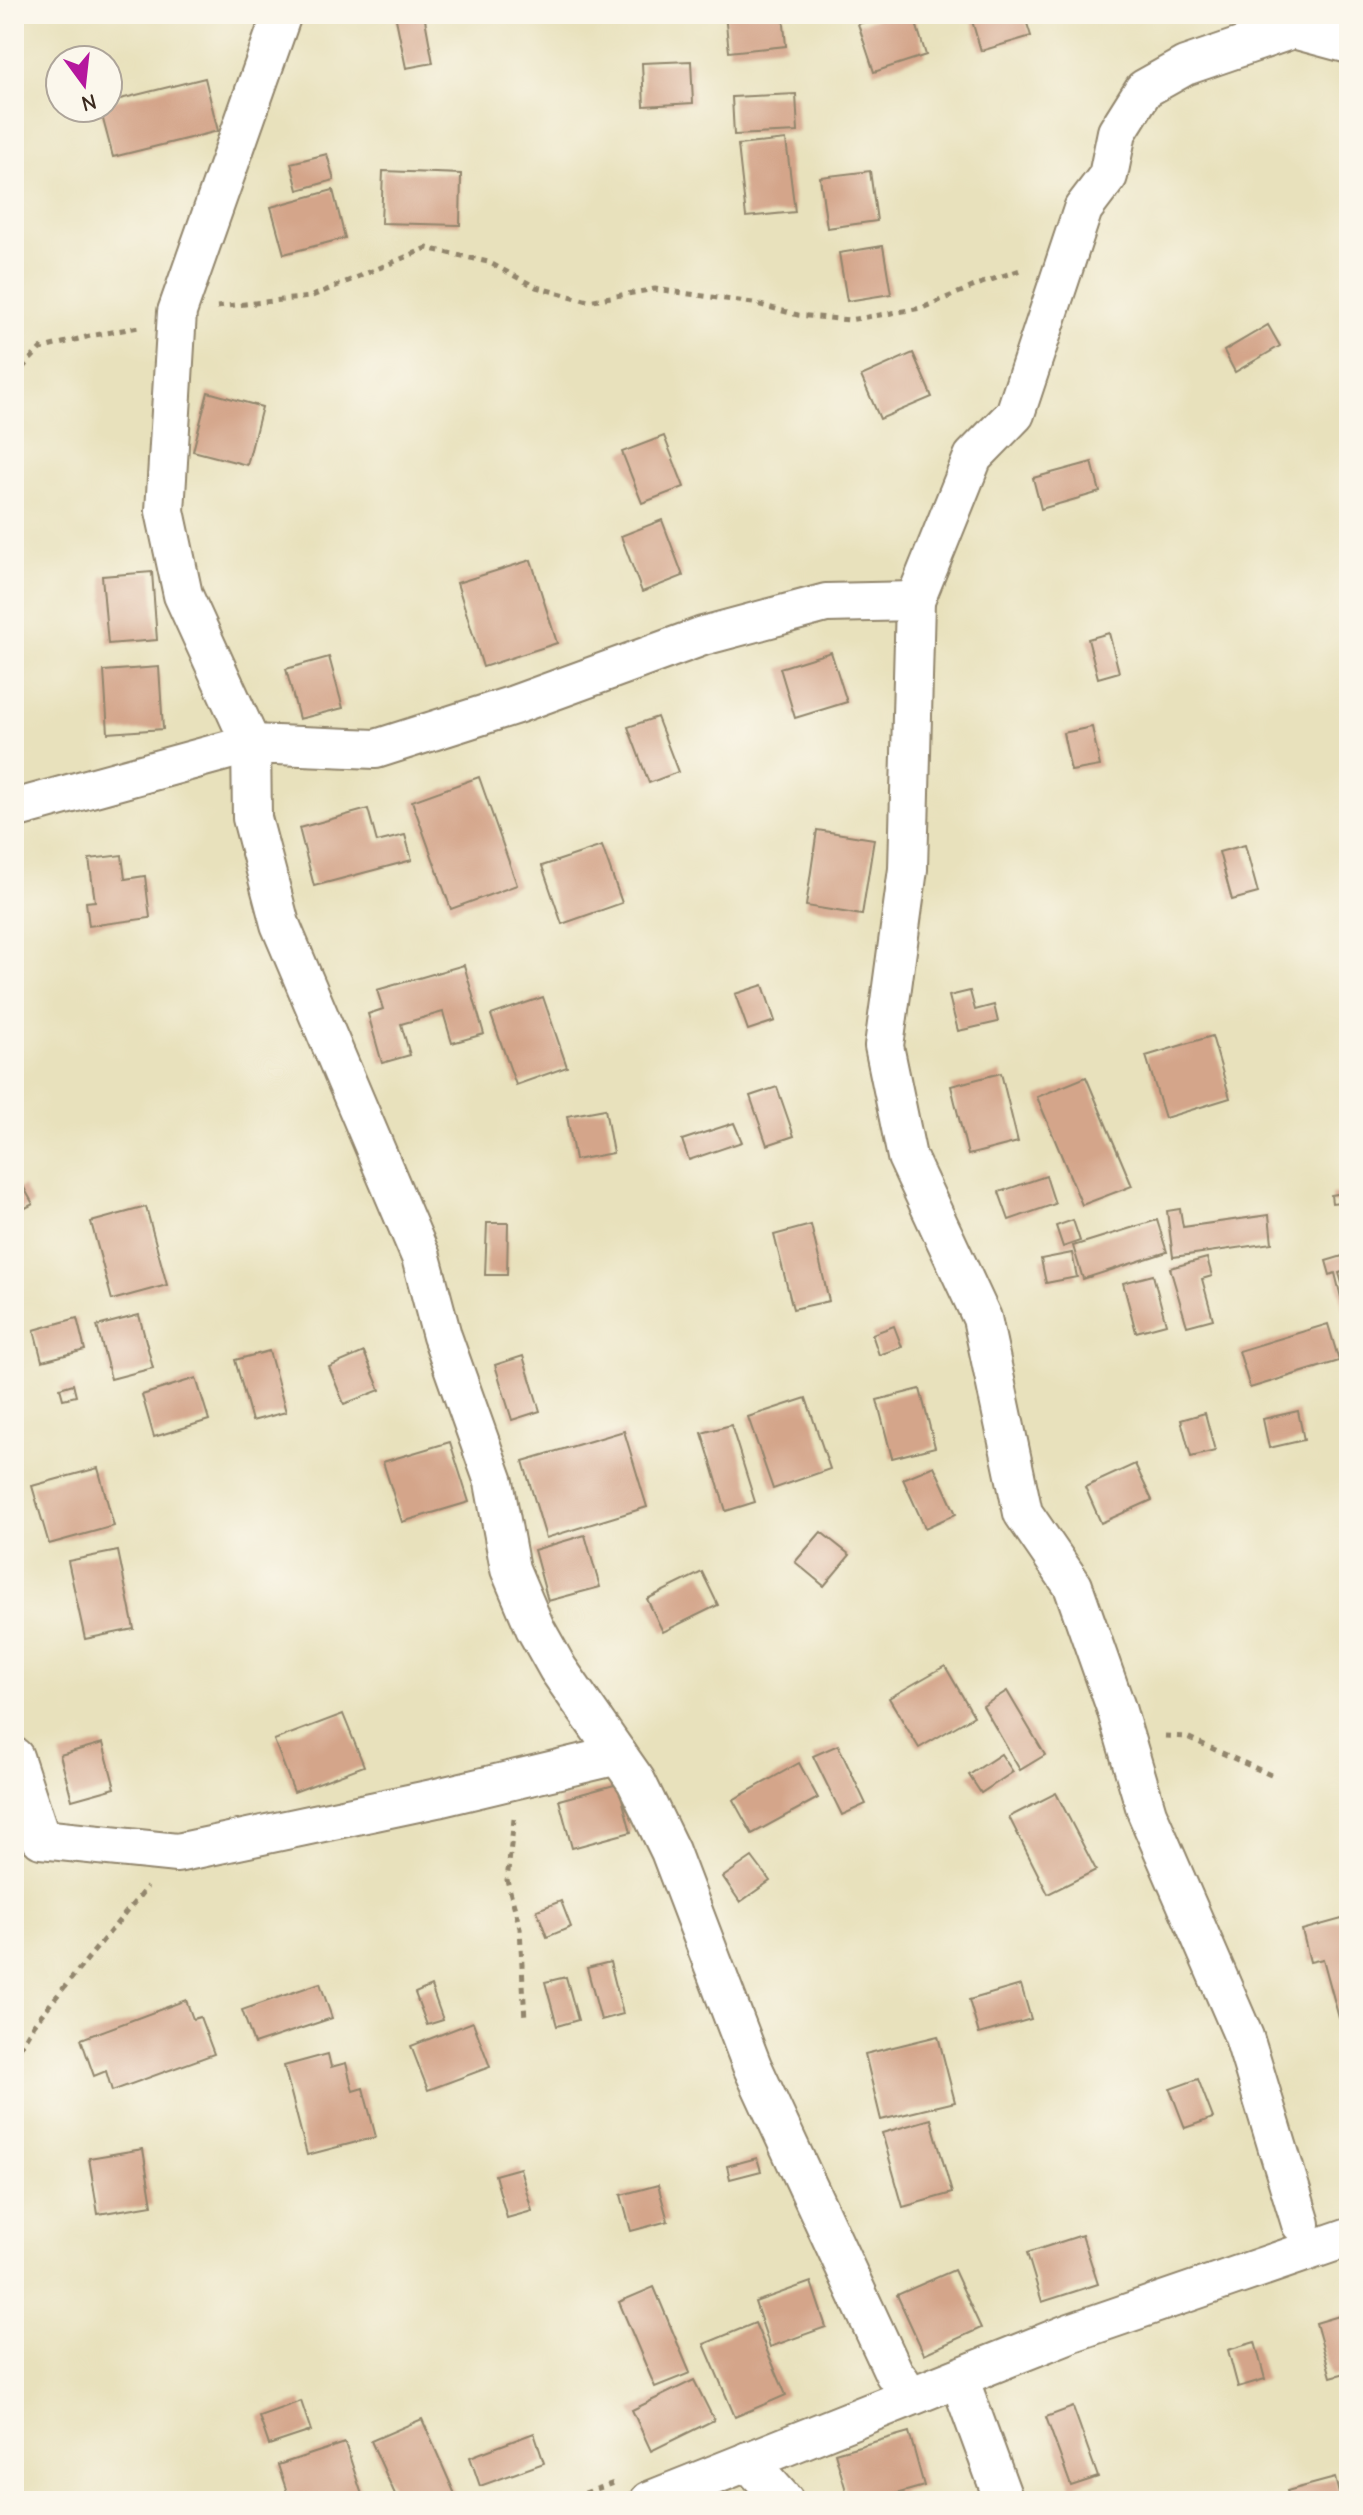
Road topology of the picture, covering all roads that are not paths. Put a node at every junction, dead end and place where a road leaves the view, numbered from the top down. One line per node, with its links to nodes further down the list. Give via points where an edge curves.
1 (282, 14): 4 (street, via 177,312 165,511 183,595)
2 (1349, 44): 3 (street, via 1293,29 1185,66 1144,89 1117,132 1108,176 1083,209 1015,414 973,457)
3 (915, 601): 4 (street, via 826,603 703,636 376,749); 8 (street, via 908,869 884,1046 907,1157 982,1318 1023,1513 1073,1586 1147,1813 1244,2037)
4 (251, 744): 5 (street); 6 (street, via 252,818 280,924 421,1257 442,1336 494,1482 510,1569 558,1669)
5 (14, 809)
6 (618, 1755): 7 (street, via 177,1853 41,1839); 11 (street, via 670,1851 752,2066)
7 (14, 1757)
8 (1301, 2224)
9 (1349, 2237): 10 (street, via 1070,2333)
10 (959, 2378): 12 (street); 15 (street)
11 (901, 2382)
12 (748, 2461): 13 (street); 14 (street)
13 (649, 2501)
14 (784, 2501)
15 (1004, 2501)

